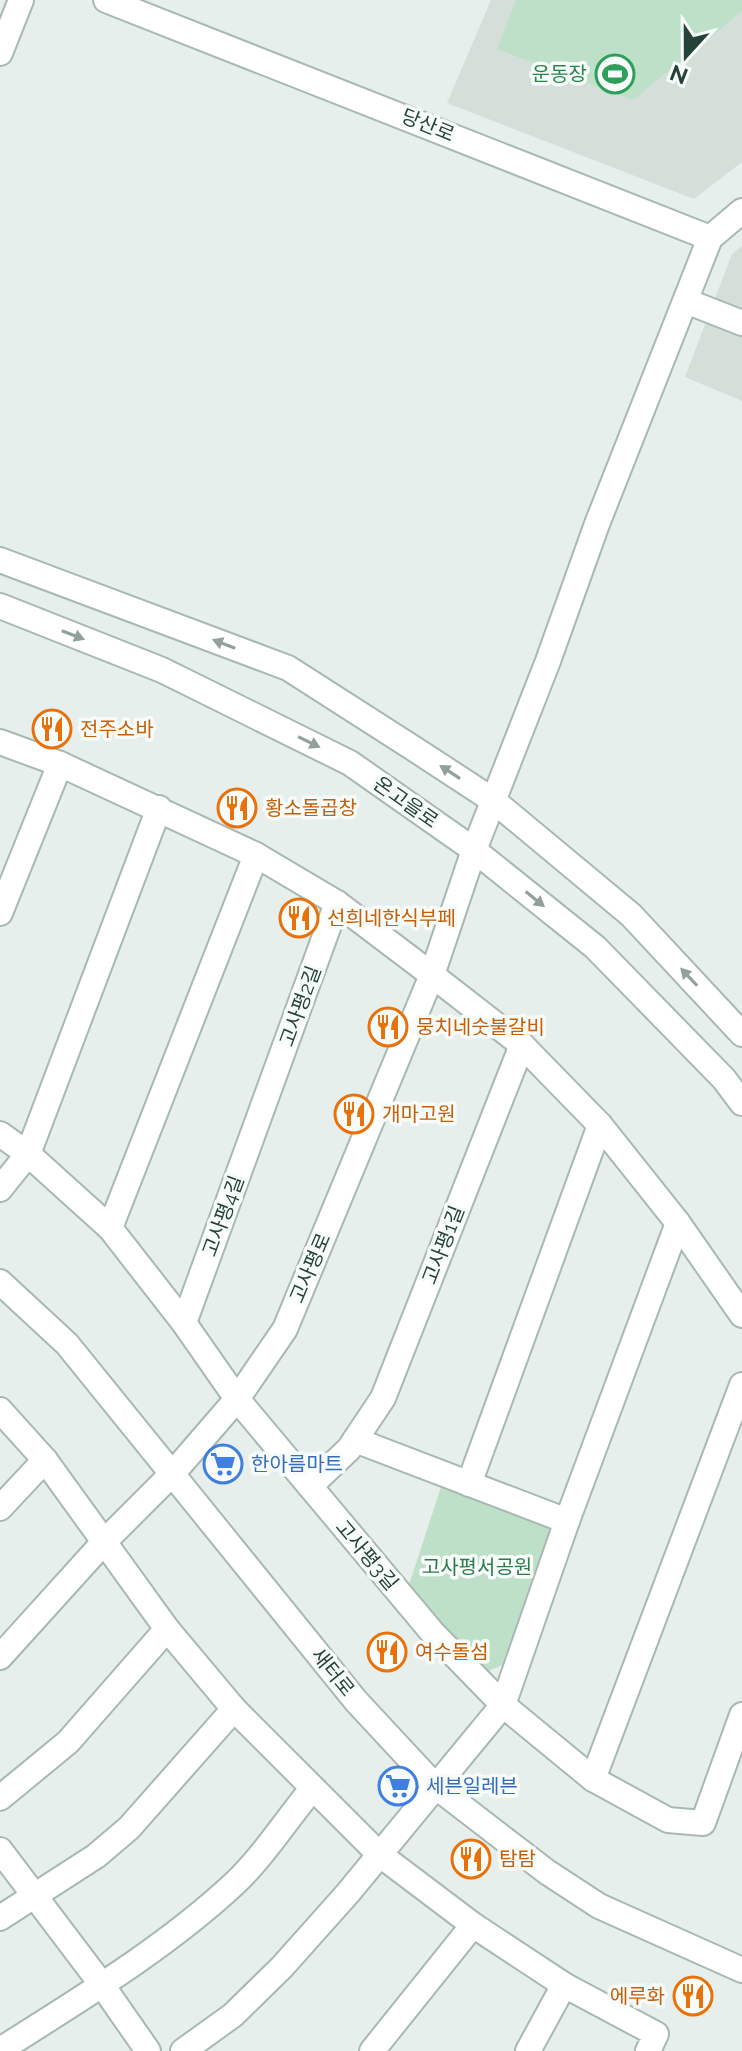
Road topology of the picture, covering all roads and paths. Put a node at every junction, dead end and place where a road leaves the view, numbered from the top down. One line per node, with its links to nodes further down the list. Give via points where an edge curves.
1 (21, 0): 3 (street)
2 (106, 0): 5 (street, 당산로)
3 (0, 53)
4 (742, 211): 5 (street)
5 (710, 238): 6 (street)
6 (686, 301): 7 (street); 12 (street)
7 (742, 323)
8 (0, 560): 12 (street, one-way to 8, via 288,668)
9 (0, 606): 14 (street, 온고을로, one-way to 14, via 162,670 350,763)
10 (0, 742): 11 (street)
11 (60, 764): 13 (street); 17 (street)
12 (494, 801): 14 (street, 고사평로); 19 (street, one-way to 12, via 631,915)
13 (159, 808): 15 (street); 25 (street)
14 (474, 850): 18 (street, 고사평로); 21 (street, 온고을로, one-way to 21, via 595,947)
15 (256, 855): 16 (street); 28 (street)
16 (337, 903): 18 (street); 22 (street, 고사평2길)
17 (0, 913)
18 (432, 975): 20 (street); 33 (street, 고사평로, via 285,1329)
19 (742, 1034)
20 (522, 1045): 23 (street); 35 (street, 고사평1길, via 383,1398)
21 (742, 1103)
22 (262, 1109): 31 (street, 고사평4길)
23 (600, 1125): 27 (street); 38 (street)
24 (0, 1134): 25 (street)
25 (28, 1154): 26 (street); 28 (street)
26 (0, 1189)
27 (678, 1223): 30 (street); 41 (street)
28 (110, 1228): 31 (street)
29 (0, 1282): 37 (street, 새터로, via 67,1344)
30 (742, 1315)
31 (184, 1323): 33 (street)
32 (742, 1385): 48 (street)
33 (237, 1399): 37 (street, 고사평로); 39 (street, 고사평3길)
34 (0, 1410): 36 (street)
35 (355, 1440): 38 (street); 39 (street, 고사평1길)
36 (45, 1460): 40 (street); 42 (street)
37 (173, 1473): 42 (street, 고사평로); 49 (street, 새터로, via 356,1701)
38 (469, 1484): 41 (street)
39 (310, 1486): 45 (street, 고사평3길, via 432,1632)
40 (0, 1508)
41 (567, 1521): 45 (street)
42 (104, 1542): 43 (street); 44 (street, 고사평로)
43 (167, 1629): 46 (street); 51 (street, via 68,1742)
44 (0, 1657)
45 (503, 1705): 48 (street, 고사평3길); 49 (street)
46 (234, 1709): 50 (street); 54 (street, via 129,1828)
47 (742, 1715): 48 (street, 고사평3길, via 703,1823 668,1820)
48 (593, 1779)
49 (435, 1786): 53 (street); 57 (street, 새터로, via 599,1906)
50 (312, 1789): 53 (street); 58 (street, via 237,1881)
51 (0, 1798)
52 (0, 1850): 54 (street)
53 (379, 1854): 56 (street); 62 (street, via 282,1967 233,2015)
54 (34, 1895): 55 (street); 58 (street)
55 (0, 1918)
56 (473, 1925): 59 (street); 63 (street)
57 (742, 1970)
58 (102, 1985): 60 (street); 61 (street)
59 (564, 1985): 64 (street); 65 (street, via 656,2034)
60 (0, 2050)
61 (148, 2051)
62 (183, 2051)
63 (372, 2051)
64 (528, 2051)
65 (648, 2051)

